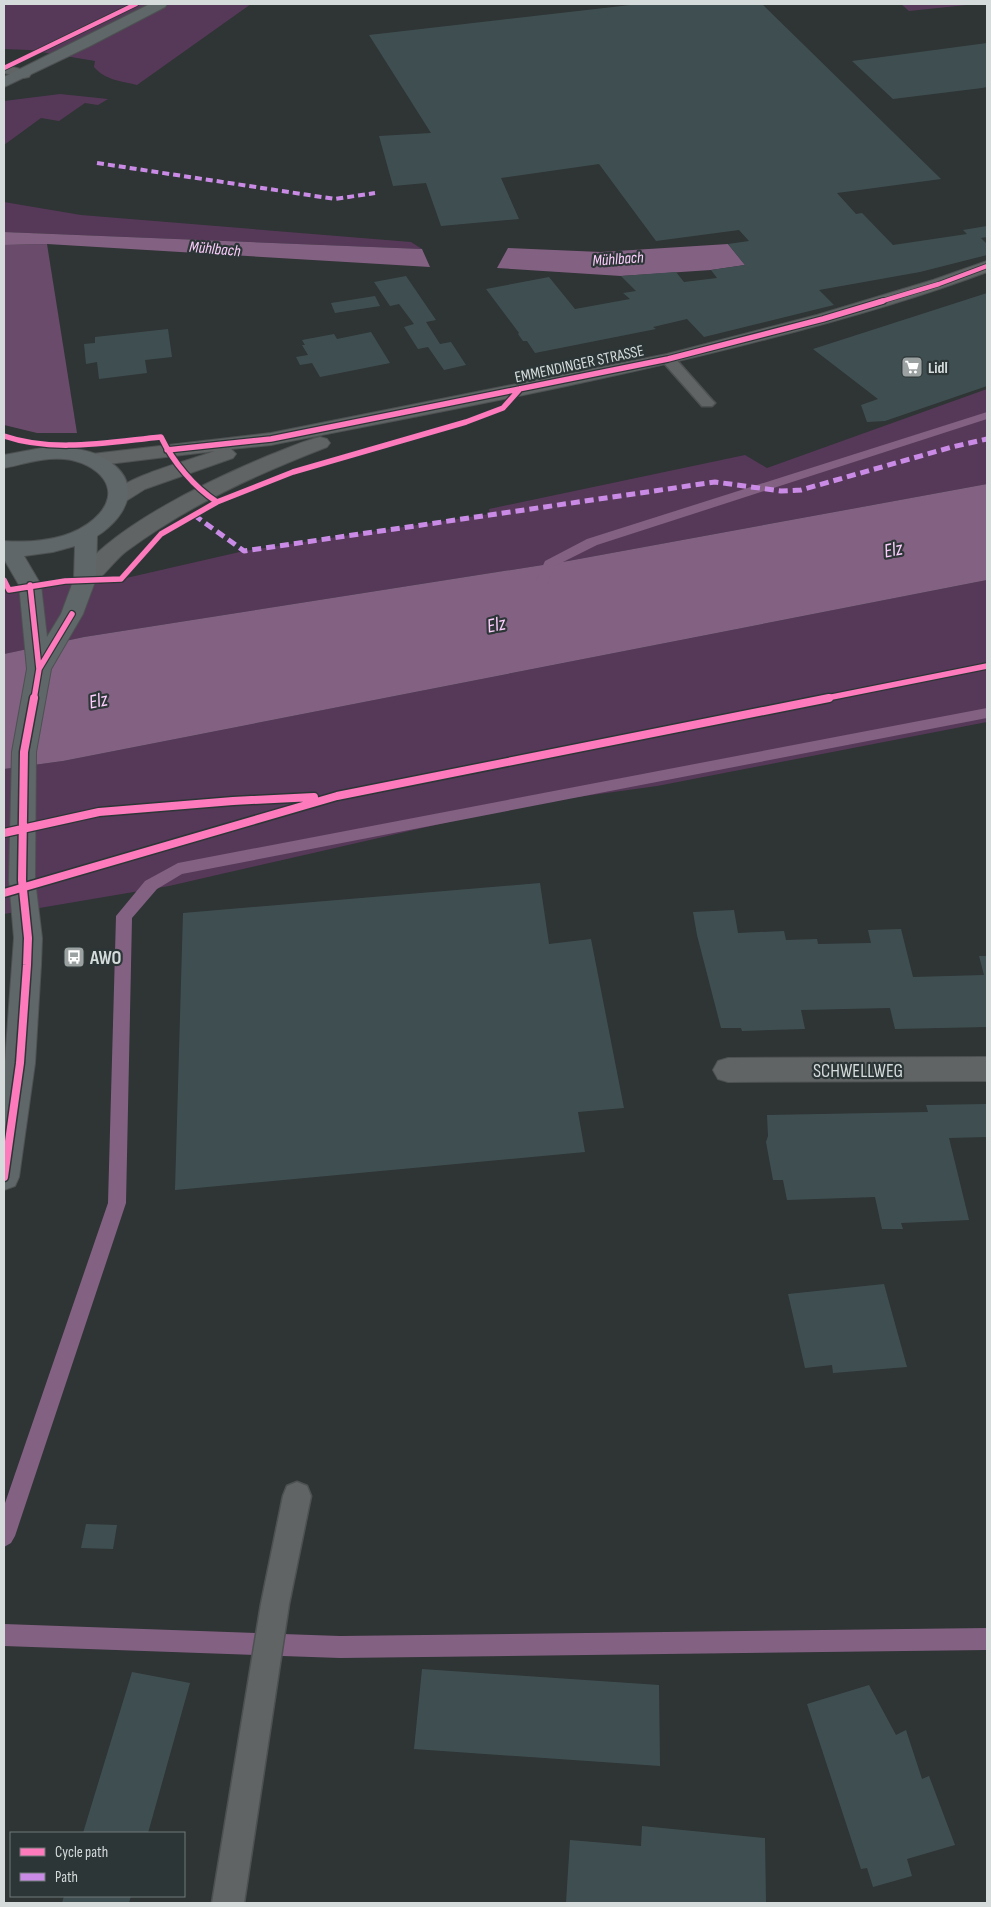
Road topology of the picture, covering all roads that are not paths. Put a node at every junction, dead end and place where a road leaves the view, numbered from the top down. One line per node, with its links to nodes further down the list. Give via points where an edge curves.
1 (160, 4): 3 (main road)
2 (4, 69): 3 (street)
3 (24, 74): 4 (main road)
4 (4, 83)
5 (987, 266): 6 (street, EMMENDINGER STRASSE, via 823,319)
6 (668, 359): 7 (lane); 8 (street, EMMENDINGER STRASSE)
7 (707, 403)
8 (408, 412): 9 (street, EMMENDINGER STRASSE); 15 (street, via 288,455 202,492 120,545)
9 (271, 439): 11 (street, EMMENDINGER STRASSE); 12 (street, EMMENDINGER STRASSE, via 138,485)
10 (8, 457): 11 (main road, via 57,453)
11 (92, 460): 12 (main road, via 109,471 118,483)
12 (119, 497): 13 (main road, via 101,524)
13 (86, 533): 14 (main road, via 52,546); 15 (main road)
14 (7, 548): 16 (main road, via 30,585)
15 (85, 579): 16 (main road, via 72,614)
16 (39, 670): 19 (main road, via 24,752 22,880 28,938 27,965 20,1063)
17 (987, 1069): 18 (street, SCHWELLWEG)
18 (728, 1070)
19 (4, 1177)
20 (297, 1496): 21 (lane, via 275,1604)
21 (228, 1903)

